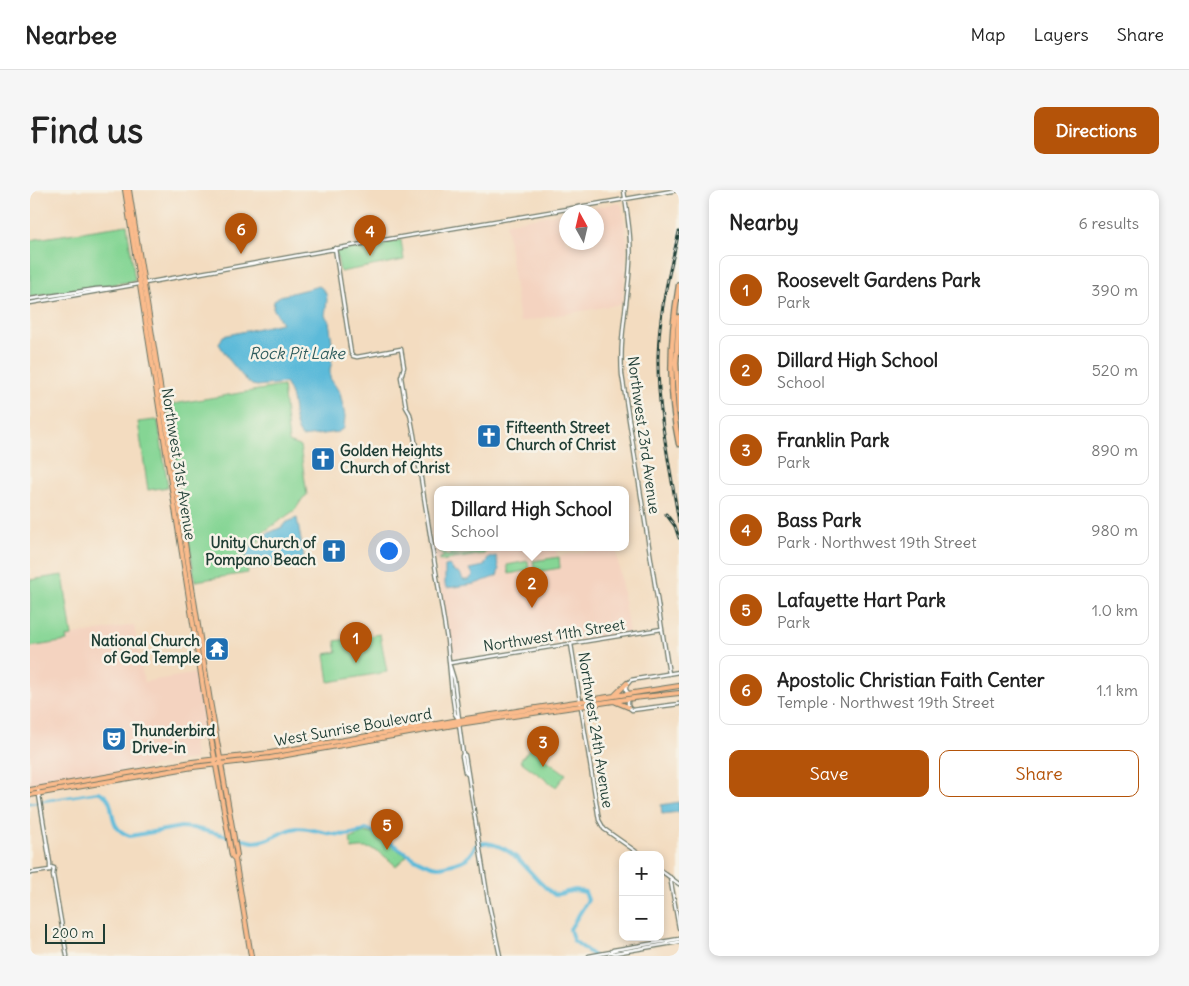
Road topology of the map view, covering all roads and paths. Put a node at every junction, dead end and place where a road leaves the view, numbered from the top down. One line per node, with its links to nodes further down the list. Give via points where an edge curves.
1 (125, 190): 7 (main road, Northwest 31st Avenue)
2 (129, 190): 7 (main road, Northwest 31st Avenue)
3 (624, 190): 5 (street, Northwest 23rd Avenue)
4 (678, 190): 5 (street)
5 (625, 199): 6 (street); 21 (street, Northwest 23rd Avenue, via 630,247 621,337 622,369)
6 (335, 248): 7 (street); 23 (street, via 351,353 357,357 401,349 404,367 401,377 414,435)
7 (142, 284): 9 (street); 16 (main road, Northwest 31st Avenue); 17 (main road, Northwest 31st Avenue)
8 (679, 285): 13 (highway)
9 (111, 288): 10 (street); 11 (street)
10 (30, 299)
11 (30, 303)
12 (679, 317): 14 (highway)
13 (672, 337): 14 (highway); 18 (highway, via 672,389)
14 (676, 370): 15 (highway)
15 (679, 412)
16 (160, 417): 17 (main road); 19 (main road, Northwest 31st Avenue)
17 (165, 421): 20 (main road, Northwest 31st Avenue)
18 (679, 444)
19 (192, 614): 20 (main road); 39 (main road, Northwest 31st Avenue)
20 (197, 620): 39 (main road, Northwest 31st Avenue)
21 (662, 629): 22 (street, Northwest 11th Street); 25 (street, Northwest 23rd Avenue)
22 (571, 644): 23 (street, Northwest 11th Street); 32 (street, Northwest 24th Avenue)
23 (450, 663): 35 (street, via 452,693)
24 (679, 672): 25 (street)
25 (669, 674): 26 (street)
26 (627, 683): 29 (main road); 30 (street)
27 (679, 686): 30 (main road, West Sunrise Boulevard)
28 (679, 693): 30 (main road, West Sunrise Boulevard)
29 (613, 696): 30 (main road, West Sunrise Boulevard); 32 (main road, West Sunrise Boulevard)
30 (629, 696): 31 (main road, West Sunrise Boulevard); 34 (street)
31 (611, 701): 32 (main road, West Sunrise Boulevard); 34 (main road)
32 (580, 704): 35 (main road, West Sunrise Boulevard); 47 (street, Northwest 24th Avenue, via 599,820 604,829)
33 (679, 704): 34 (street, via 632,710)
34 (628, 707)
35 (459, 722): 36 (main road, West Sunrise Boulevard); 37 (main road, West Sunrise Boulevard); 57 (street, via 462,756)
36 (398, 731): 37 (main road); 38 (main road, West Sunrise Boulevard)
37 (375, 740): 38 (main road, West Sunrise Boulevard)
38 (309, 748): 39 (main road, West Sunrise Boulevard); 40 (main road, West Sunrise Boulevard, via 301,753)
39 (217, 759): 40 (main road, Northwest 31st Avenue); 42 (main road, West Sunrise Boulevard)
40 (218, 764): 42 (main road, West Sunrise Boulevard); 44 (main road, Northwest 31st Avenue); 45 (main road, Northwest 31st Avenue)
41 (30, 790): 42 (main road, West Sunrise Boulevard)
42 (39, 793): 43 (main road, West Sunrise Boulevard); 48 (street)
43 (30, 795)
44 (225, 814): 45 (main road); 46 (main road, Northwest 31st Avenue)
45 (231, 819): 46 (main road, Northwest 31st Avenue)
46 (230, 830): 56 (main road, Northwest 31st Avenue, via 237,855 235,859)
47 (635, 851)
48 (51, 868): 49 (street); 55 (street)
49 (30, 873)
50 (664, 873): 51 (street)
51 (672, 880): 52 (street); 53 (street)
52 (679, 884)
53 (679, 928)
54 (679, 940): 58 (street)
55 (67, 956)
56 (251, 956)
57 (500, 956)
58 (589, 956)

